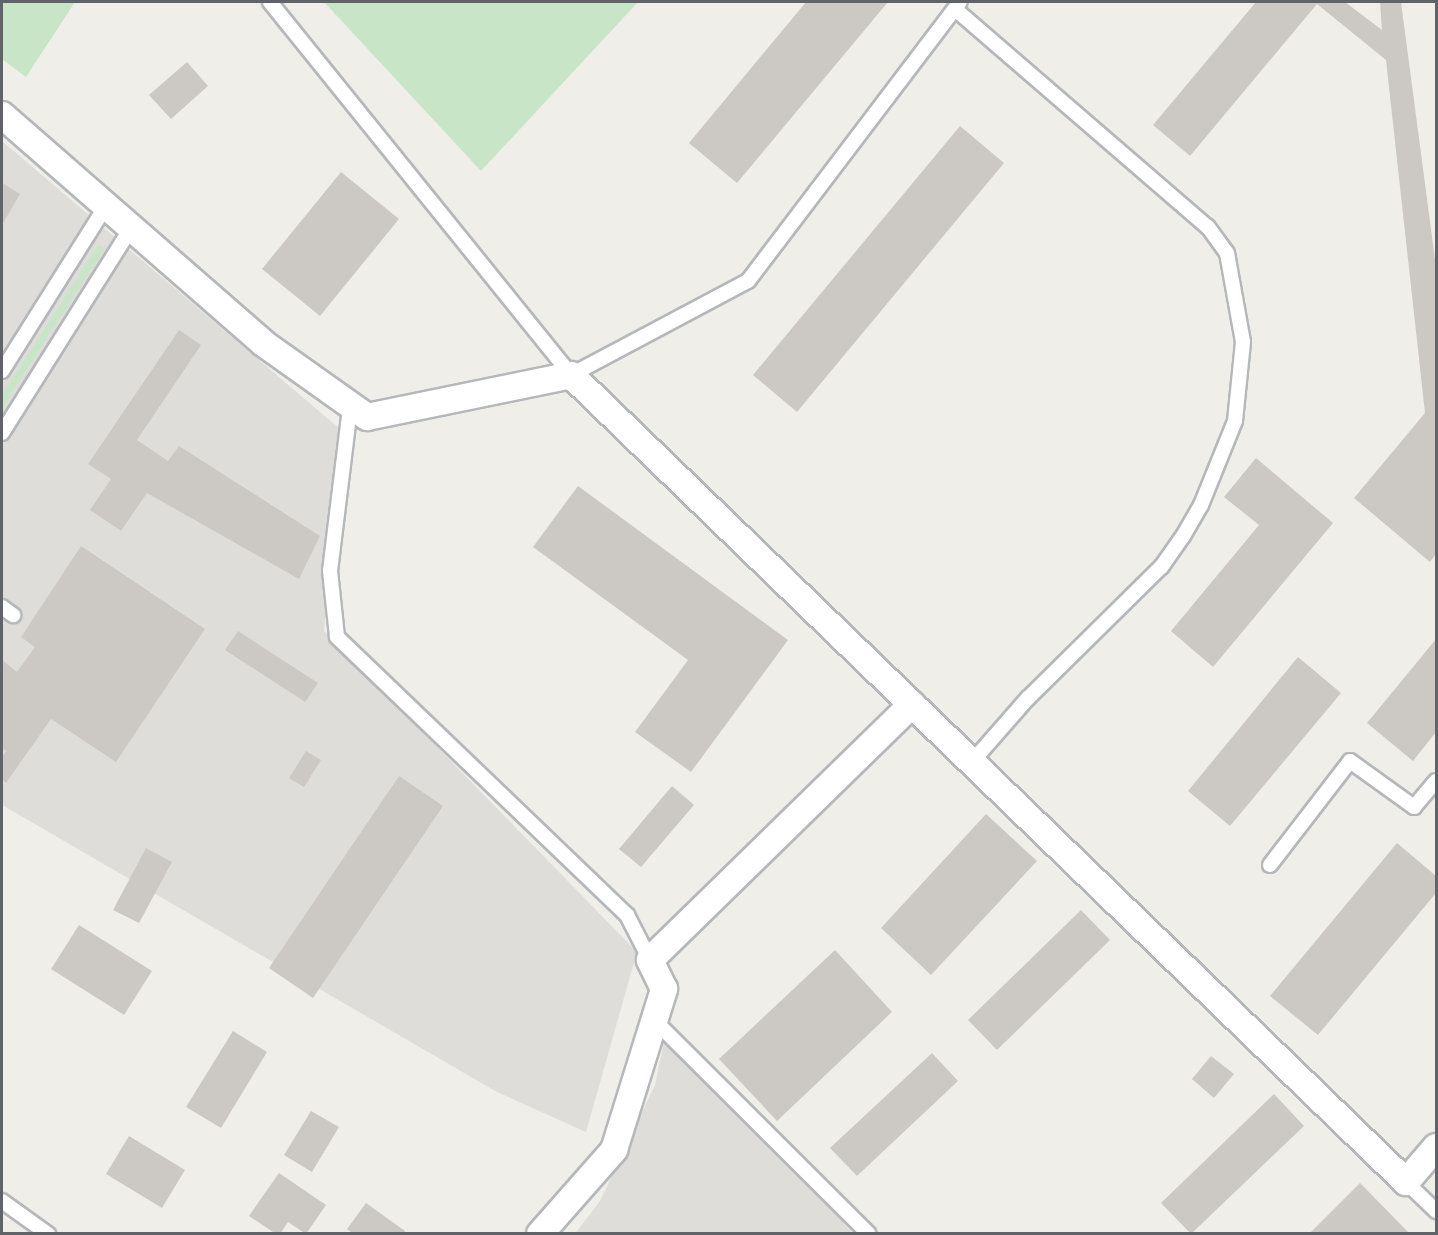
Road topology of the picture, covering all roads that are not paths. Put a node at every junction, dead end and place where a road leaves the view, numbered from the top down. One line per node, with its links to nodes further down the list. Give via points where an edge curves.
1 (270, 2): 7 (lane)
2 (958, 5): 7 (lane, via 748,281); 11 (lane, via 1208,227 1227,253 1243,342 1235,421 1201,505 1183,536 1161,567 1028,698)
3 (2, 115): 4 (street)
4 (106, 206): 5 (street); 6 (lane)
5 (131, 228): 8 (street, via 263,342); 9 (lane)
6 (2, 371)
7 (571, 375): 8 (street, via 367,417); 10 (street)
8 (350, 408): 14 (lane, via 330,571 337,637 627,915)
9 (2, 433)
10 (912, 704): 11 (street); 14 (street)
11 (972, 762): 17 (street)
12 (1437, 781): 13 (lane, via 1414,807 1350,761)
13 (1270, 865)
14 (650, 960): 15 (street, via 664,988)
15 (654, 1020): 21 (street, via 614,1150); 22 (lane)
16 (1437, 1147): 17 (street)
17 (1406, 1182): 19 (lane)
18 (2, 1201): 20 (lane)
19 (1437, 1211)
20 (48, 1233)
21 (540, 1233)
22 (869, 1233)

